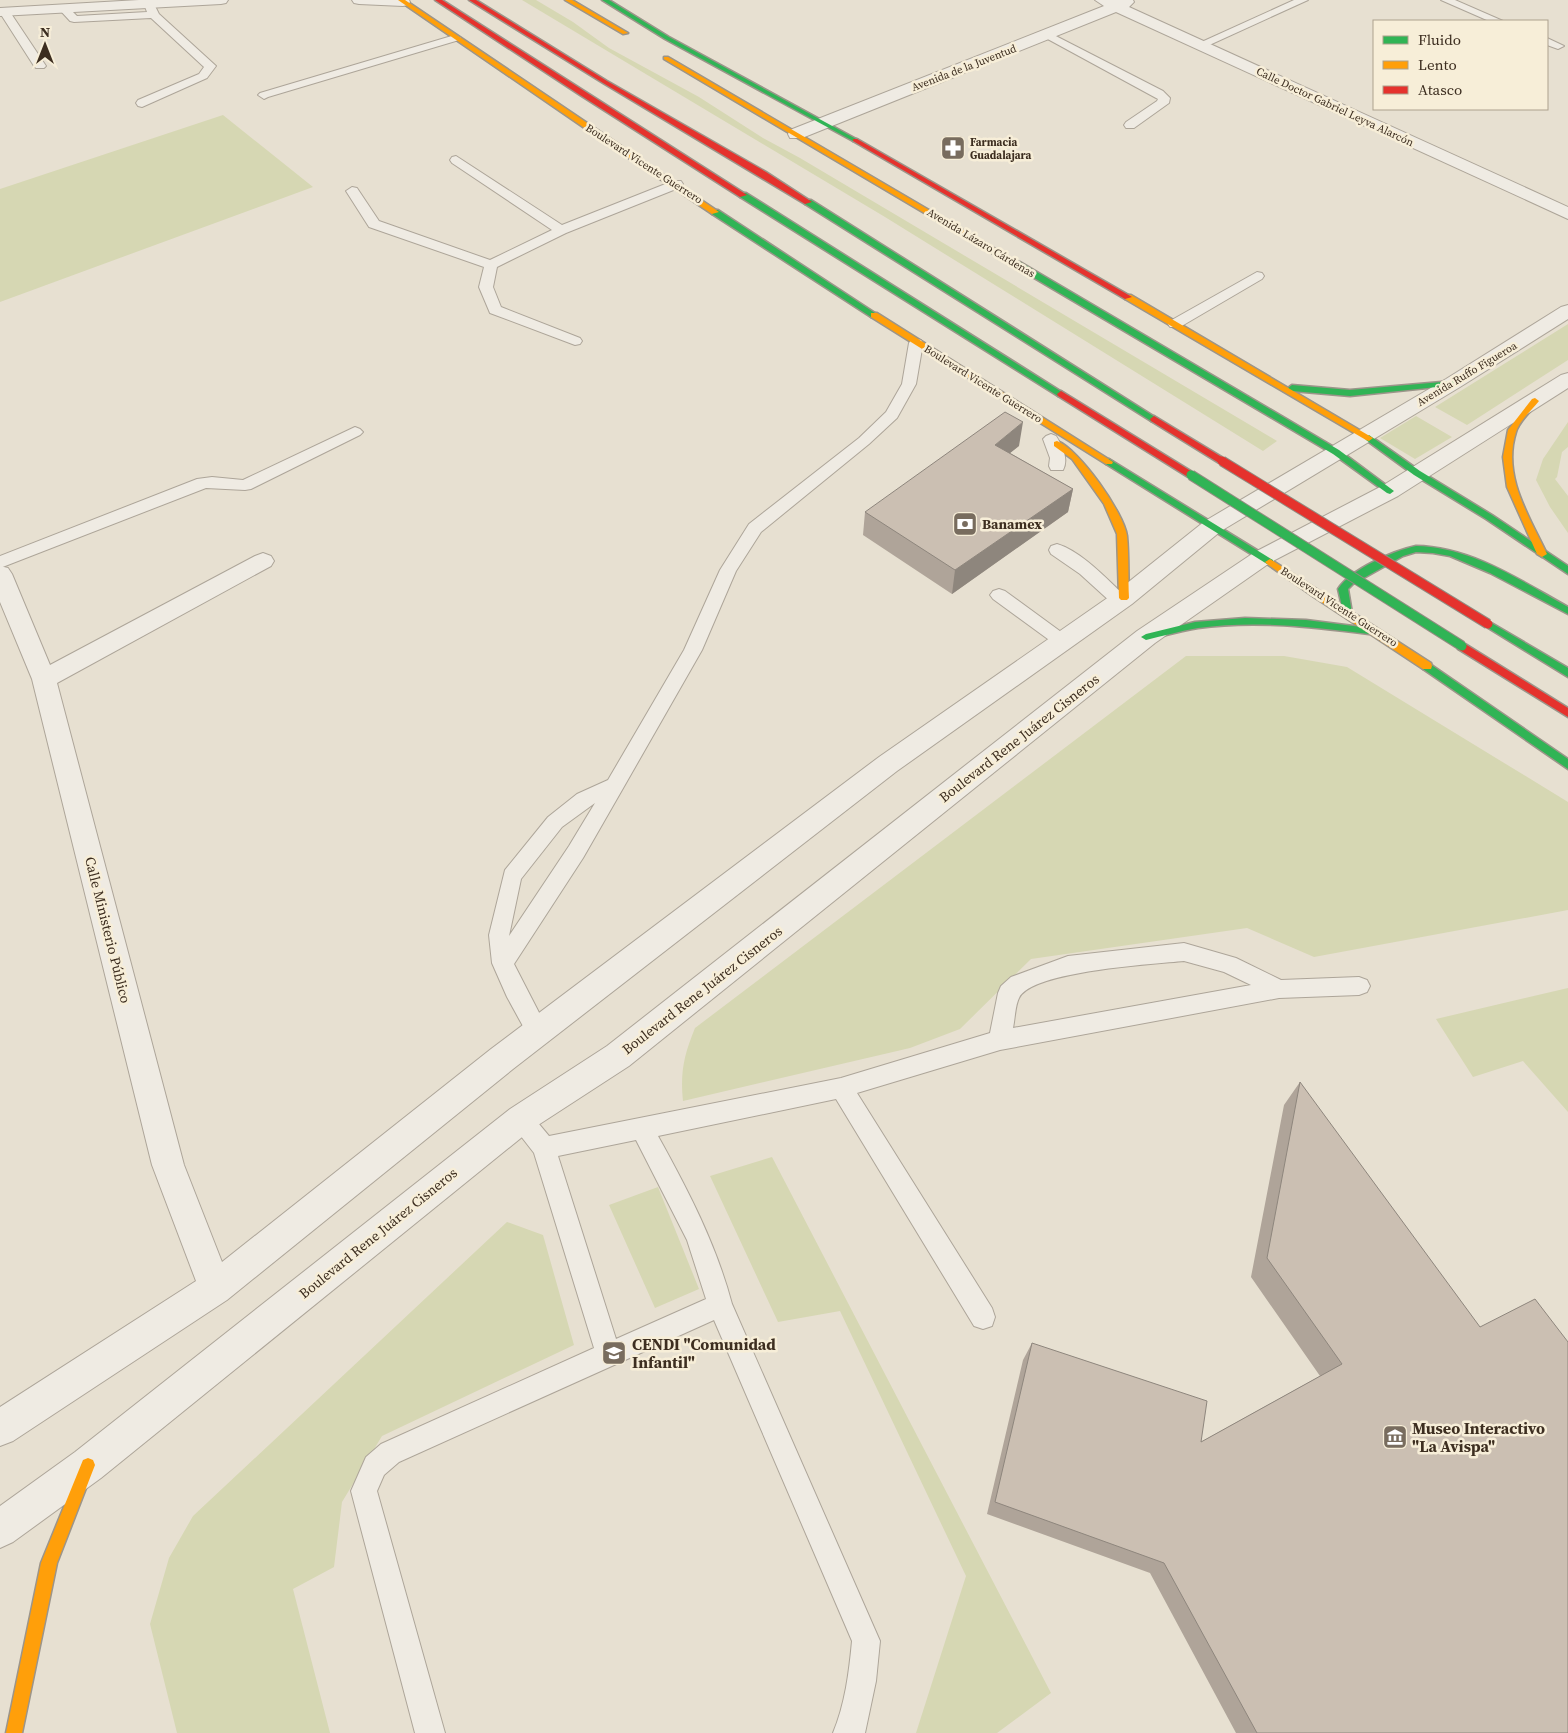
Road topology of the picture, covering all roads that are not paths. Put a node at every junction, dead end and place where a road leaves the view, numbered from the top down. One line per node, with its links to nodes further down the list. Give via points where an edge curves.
1 (220, 0): 13 (street)
2 (359, 0): 9 (street)
3 (438, 0): 69 (main road, Boulevard Vicente Guerrero, bridge, via 582,94)
4 (472, 0): 67 (main road, bridge, via 763,174 1026,341)
5 (568, 0): 18 (main road)
6 (605, 0): 26 (main road, Avenida Lázaro Cárdenas, via 667,38)
7 (1303, 0): 20 (lane)
8 (1449, 0): 15 (lane)
9 (402, 1): 17 (main road, Boulevard Vicente Guerrero)
10 (1117, 2): 16 (street, Avenida de la Juventud); 20 (street, Calle Doctor Gabriel Leyva Alarcón)
11 (87, 3): 12 (street); 13 (street)
12 (63, 8): 13 (lane, via 74,19); 14 (street)
13 (151, 10): 25 (lane, via 210,66 203,76)
14 (2, 12): 23 (lane)
15 (1496, 20)
16 (1048, 35): 26 (street, Avenida de la Juventud); 27 (lane, via 1164,98 1163,103)
17 (456, 38): 24 (lane); 30 (main road, Boulevard Vicente Guerrero)
18 (635, 39)
19 (1548, 42): 21 (lane)
20 (1201, 45): 32 (street, Calle Doctor Gabriel Leyva Alarcón)
21 (1558, 46)
22 (660, 54): 28 (main road, Avenida Lázaro Cárdenas)
23 (40, 66)
24 (264, 95)
25 (142, 103)
26 (823, 122): 28 (street, Avenida de la Juventud); 37 (main road, Avenida Lázaro Cárdenas)
27 (1130, 125)
28 (796, 134): 48 (main road, Avenida Lázaro Cárdenas)
29 (456, 160): 33 (lane)
30 (676, 184): 33 (lane); 39 (main road, Boulevard Vicente Guerrero)
31 (352, 191): 34 (lane, via 374,224)
32 (1568, 214)
33 (561, 230): 34 (lane)
34 (491, 265): 38 (lane, via 486,287 494,310)
35 (1257, 276): 37 (lane)
36 (1568, 311): 41 (street, Avenida Ruffo Figueroa)
37 (1174, 324): 42 (main road, Avenida Lázaro Cárdenas)
38 (575, 341)
39 (916, 343): 44 (main road, Boulevard Vicente Guerrero); 71 (lane, via 909,384 892,414 864,441 754,528 728,570 693,650)
40 (1568, 379): 43 (street)
41 (1453, 383): 42 (main road, via 1350,393); 46 (street, Avenida Ruffo Figueroa)
42 (1283, 387): 46 (main road, Avenida Lázaro Cárdenas)
43 (1535, 401): 50 (street); 54 (main road, via 1512,430 1508,456 1511,486)
44 (1023, 409): 47 (main road); 52 (main road, Boulevard Vicente Guerrero)
45 (355, 432): 57 (lane, via 245,485 203,484)
46 (1365, 435): 48 (street); 50 (main road, Avenida Lázaro Cárdenas)
47 (1051, 439): 49 (lane, via 1058,458); 61 (main road, via 1075,457 1108,503 1122,534)
48 (1336, 452): 51 (main road, Avenida Lázaro Cárdenas); 52 (street)
49 (1056, 466)
50 (1417, 473): 51 (street, Boulevard Rene Juárez Cisneros); 54 (main road)
51 (1390, 490): 55 (street, Boulevard Rene Juárez Cisneros)
52 (1213, 526): 55 (main road, Boulevard Vicente Guerrero); 61 (street)
53 (1056, 550): 61 (lane)
54 (1542, 554): 58 (main road)
55 (1263, 557): 63 (main road, Boulevard Vicente Guerrero); 65 (street, Boulevard Rene Juárez Cisneros)
56 (263, 560): 68 (street)
57 (0, 562)
58 (1568, 571)
59 (0, 574): 68 (street, Calle Ministerio Público)
60 (999, 595): 66 (lane)
61 (1122, 599): 66 (street)
62 (1568, 611): 63 (main road, via 1469,559 1446,552 1416,549 1347,582 1343,589)
63 (1347, 613): 64 (main road, Boulevard Vicente Guerrero)
64 (1380, 633): 65 (main road, via 1264,620 1199,624); 70 (main road, Boulevard Vicente Guerrero)
65 (1146, 637): 78 (street, Boulevard Rene Juárez Cisneros, via 618,1056)
66 (1062, 641): 75 (street, via 888,764)
67 (1568, 673)
68 (44, 679): 81 (street, Calle Ministerio Público, via 168,1165)
69 (1568, 713)
70 (1568, 765)
71 (615, 785): 72 (lane, via 576,852); 72 (lane, via 584,799 555,822 512,876 499,935)
72 (503, 963): 75 (lane)
73 (1359, 986): 74 (lane)
74 (1279, 989): 76 (lane); 76 (lane, via 1228,964 1184,952 1068,965 1019,983 1009,993)
75 (538, 1032): 81 (street)
76 (1000, 1040): 77 (lane)
77 (841, 1088): 79 (lane); 83 (lane)
78 (521, 1118): 80 (lane); 86 (street, Boulevard Rene Juárez Cisneros)
79 (641, 1128): 80 (lane); 82 (lane, via 698,1235)
80 (544, 1148): 84 (lane)
81 (215, 1288): 85 (street)
82 (718, 1293): 84 (lane); 90 (lane, via 866,1641 862,1682 852,1728)
83 (983, 1317)
84 (606, 1342): 89 (lane, via 390,1453 375,1466 364,1491)
85 (0, 1428)
86 (88, 1465): 87 (street, Boulevard Rene Juárez Cisneros); 88 (main road, via 49,1563)
87 (0, 1529)
88 (14, 1733)
89 (430, 1733)
90 (848, 1733)

